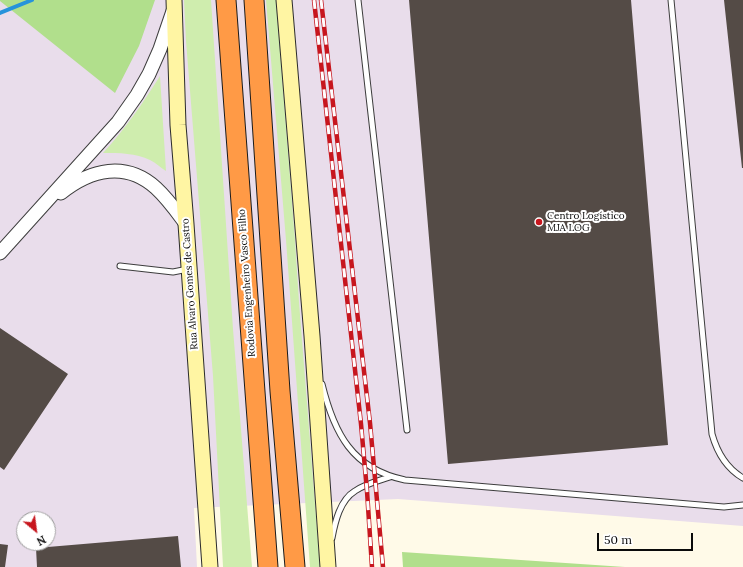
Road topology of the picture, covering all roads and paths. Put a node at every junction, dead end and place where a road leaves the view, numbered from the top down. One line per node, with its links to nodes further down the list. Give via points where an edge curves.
1 (226, 0): 19 (highway, Rodovia Engenheiro Vasco Filho)
2 (254, 0): 20 (highway, via 280,391)
3 (284, 0): 12 (main road)
4 (358, 0): 13 (lane)
5 (671, 0): 15 (lane, via 712,434 714,444 729,468)
6 (174, 4): 7 (street, via 160,49 137,95 118,122); 8 (main road, Rua Alvaro Gomes de Castro, via 178,125)
7 (39, 210): 8 (street, via 86,177 122,171 134,174 157,189); 9 (street)
8 (186, 224): 11 (main road, Rua Alvaro Gomes de Castro)
9 (0, 253)
10 (120, 266): 11 (lane, via 173,272)
11 (189, 269): 18 (main road, Rua Alvaro Gomes de Castro)
12 (312, 336): 14 (lane, via 327,406 338,432 361,460); 17 (main road)
13 (407, 430)
14 (390, 477): 16 (lane, via 724,507); 17 (lane, via 362,487 349,495 333,530)
15 (743, 478)
16 (743, 505)
17 (328, 563)
18 (210, 567)
19 (268, 567)
20 (295, 567)

